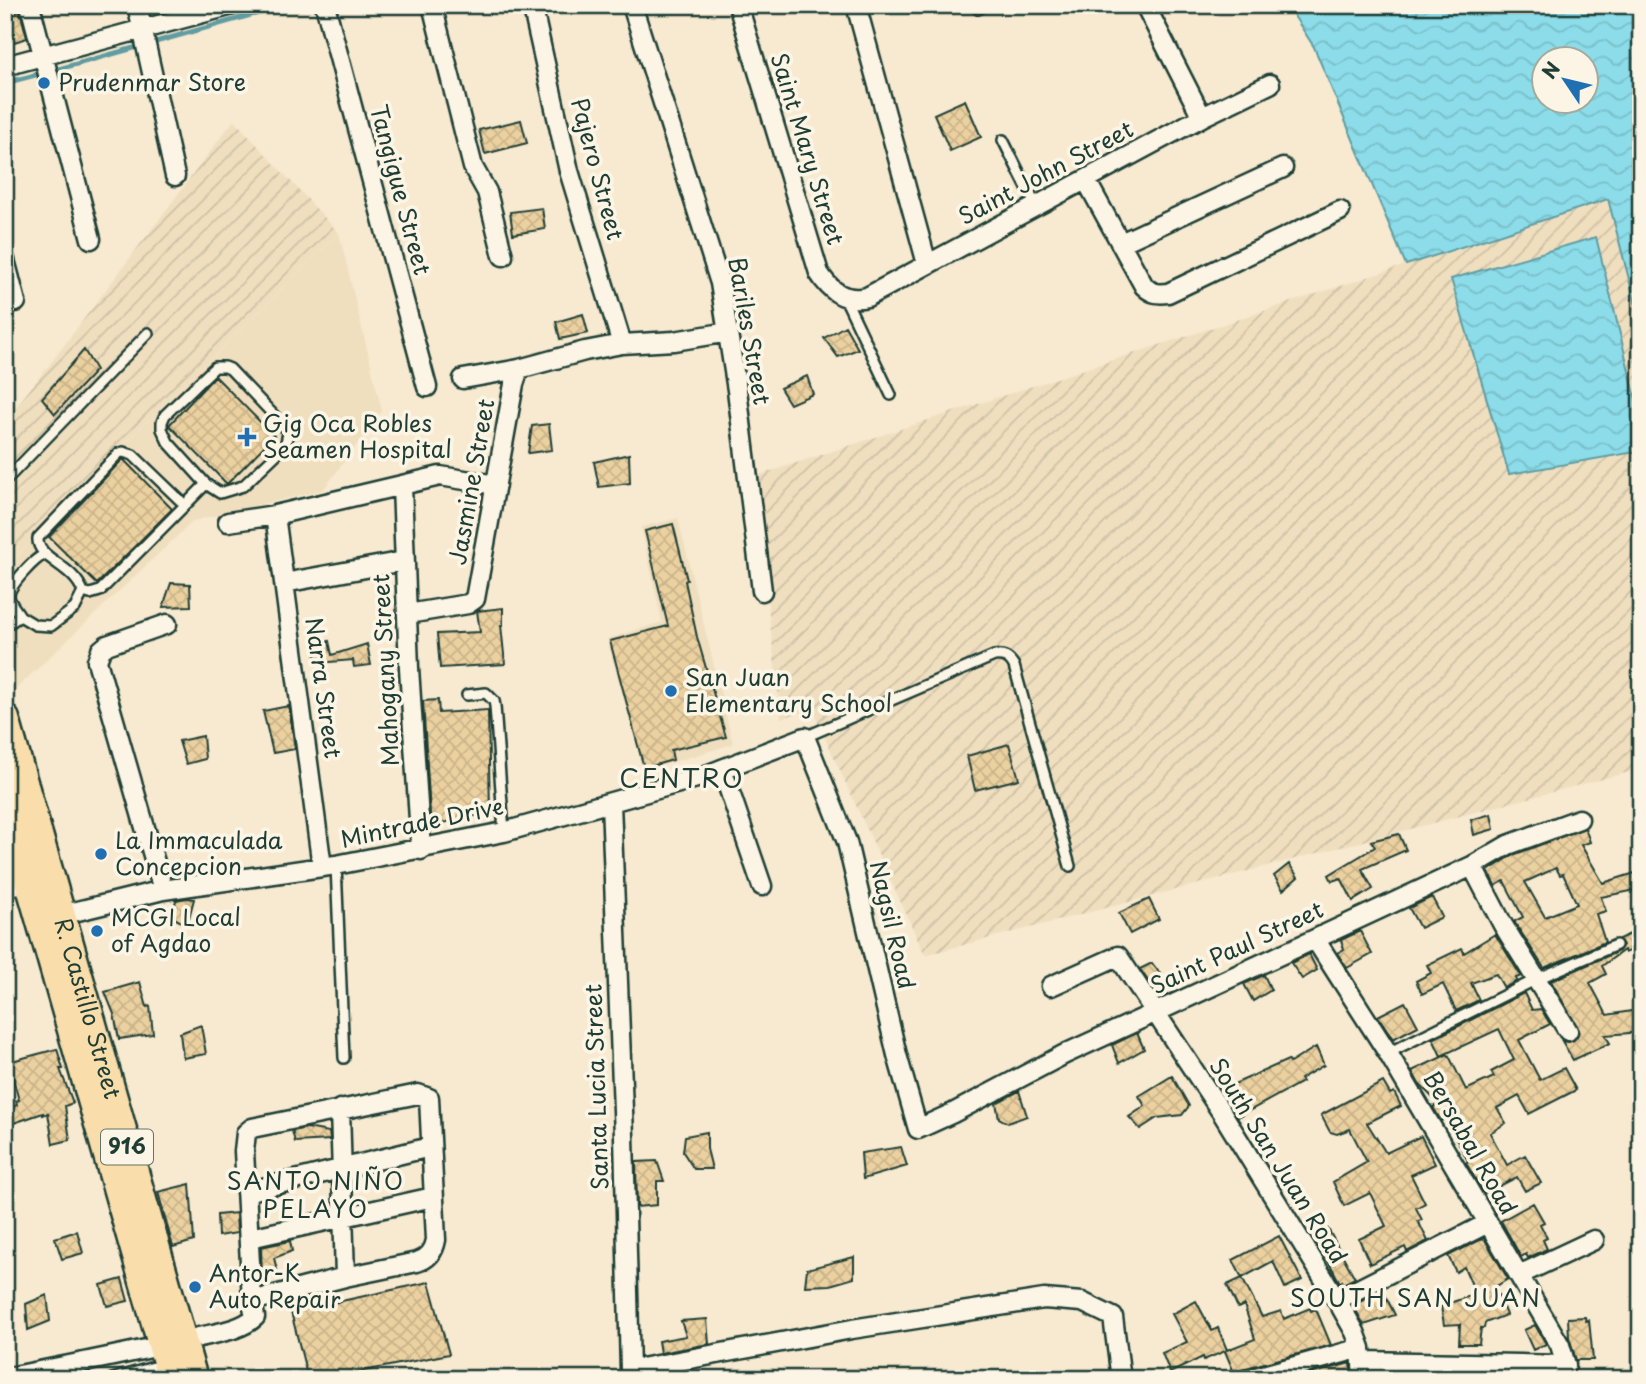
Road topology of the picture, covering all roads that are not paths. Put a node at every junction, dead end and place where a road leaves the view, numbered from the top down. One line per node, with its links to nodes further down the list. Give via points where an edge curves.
1 (30, 5): 12 (street)
2 (137, 5): 11 (street)
3 (325, 5): 34 (street, Tangigue Street)
4 (432, 5): 24 (street, via 473,167 487,192)
5 (532, 5): 31 (street, Pajero Street, via 569,170)
6 (632, 5): 30 (street, Bariles Street, via 720,283)
7 (738, 5): 27 (street, Saint Mary Street, via 819,274)
8 (856, 5): 26 (street)
9 (1145, 5): 15 (street)
10 (229, 6): 11 (street)
11 (144, 29): 12 (street); 18 (street)
12 (44, 56): 13 (street); 22 (street)
13 (5, 66)
14 (1270, 84): 15 (street, Saint John Street)
15 (1202, 117): 19 (street, Saint John Street)
16 (1003, 140): 20 (lane)
17 (1283, 169): 23 (street)
18 (175, 176)
19 (1086, 180): 20 (street, Saint John Street); 23 (street)
20 (1036, 206): 26 (street, Saint John Street)
21 (1340, 211): 23 (street, via 1168,293 1158,294 1144,286)
22 (91, 239)
23 (1121, 243)
24 (503, 256)
25 (5, 260): 28 (street)
26 (927, 264): 27 (street, Saint John Street, via 867,297)
27 (845, 298): 35 (lane)
28 (16, 302)
29 (148, 332): 36 (lane)
30 (729, 332): 31 (street); 47 (street, Bariles Street)
31 (622, 344): 32 (street)
32 (520, 369): 33 (street); 38 (street, Jasmine Street)
33 (463, 379)
34 (427, 387)
35 (891, 395)
36 (5, 481)
37 (206, 484): 37 (lane, via 220,493 243,486 288,440 284,426 225,366 215,367 162,422 167,442); 40 (lane)
38 (496, 485): 39 (street, via 440,476); 48 (street, Jasmine Street, via 473,602)
39 (402, 486): 41 (street); 44 (street, Mahogany Street)
40 (185, 505): 43 (lane, via 133,455 118,453 41,533 37,544); 46 (lane, via 100,591)
41 (275, 515): 42 (street); 45 (street, Narra Street)
42 (228, 522)
43 (44, 555): 46 (lane, via 76,578); 49 (lane, via 35,559 10,589 11,602)
44 (404, 561): 45 (street); 48 (street, Mahogany Street)
45 (284, 583): 63 (street, Narra Street)
46 (83, 592): 49 (lane, via 75,608 51,626 35,625)
47 (762, 592)
48 (408, 614): 60 (street, Mahogany Street)
49 (20, 615): 51 (lane)
50 (167, 624): 66 (street, via 107,645 97,661)
51 (5, 626)
52 (467, 695): 59 (lane, via 486,693 495,706)
53 (5, 719): 64 (main road, R. Castillo Street / 916)
54 (805, 737): 55 (street, Mintrade Drive); 61 (lane, via 1003,655 1014,666); 77 (street, Nagsil Road, via 847,842)
55 (722, 769): 57 (street, Mintrade Drive); 65 (street)
56 (5, 796): 64 (main road, R. Castillo Street / 916)
57 (611, 803): 59 (street, Mintrade Drive); 96 (street, Santa Lucia Street, via 630,1370 1044,1299 1082,1302 1113,1317)
58 (1579, 820): 62 (street, Saint Paul Street, via 1508,845)
59 (504, 832): 60 (street, Mintrade Drive)
60 (421, 850): 63 (street, Mintrade Drive)
61 (1070, 866)
62 (1472, 866): 68 (street, Saint Paul Street); 70 (street)
63 (329, 867): 66 (street, Mintrade Drive); 75 (lane)
64 (28, 878): 67 (main road, R. Castillo Street / 916)
65 (762, 886)
66 (163, 890): 67 (street, Mintrade Drive)
67 (51, 917): 90 (main road, R. Castillo Street / 916)
68 (1315, 939): 72 (street, Saint Paul Street); 74 (street, Bersabal Road)
69 (1616, 944): 70 (lane)
70 (1537, 979): 73 (street); 74 (lane)
71 (1051, 986): 72 (street, South San Juan Road, via 1118,956)
72 (1154, 1013): 77 (street, Saint Paul Street); 88 (street, South San Juan Road, via 1235,1133)
73 (1568, 1031)
74 (1388, 1053): 83 (street, Bersabal Road)
75 (344, 1058)
76 (340, 1109): 78 (street, via 426,1095); 79 (street); 80 (street, via 246,1133)
77 (918, 1129)
78 (430, 1147): 79 (street); 81 (street)
79 (343, 1167): 80 (street); 82 (street)
80 (246, 1192): 84 (street)
81 (433, 1197): 82 (street); 87 (street, via 435,1248 424,1260)
82 (342, 1217): 84 (street); 87 (street)
83 (1488, 1223): 86 (street, Bersabal Road); 88 (street)
84 (250, 1238): 89 (street)
85 (1594, 1240): 86 (street)
86 (1518, 1275): 92 (street, Bersabal Road, via 1560,1345)
87 (345, 1277): 89 (street)
88 (1337, 1300): 91 (street, South San Juan Road, via 1355,1332)
89 (252, 1301): 90 (street, via 255,1317 250,1322)
90 (171, 1357): 93 (street); 94 (lane); 95 (main road, R. Castillo Street / 916)
91 (1362, 1363): 92 (street); 97 (street)
92 (1565, 1372)
93 (5, 1378)
94 (112, 1379)
95 (193, 1379)
96 (1121, 1379)
97 (1249, 1379)

